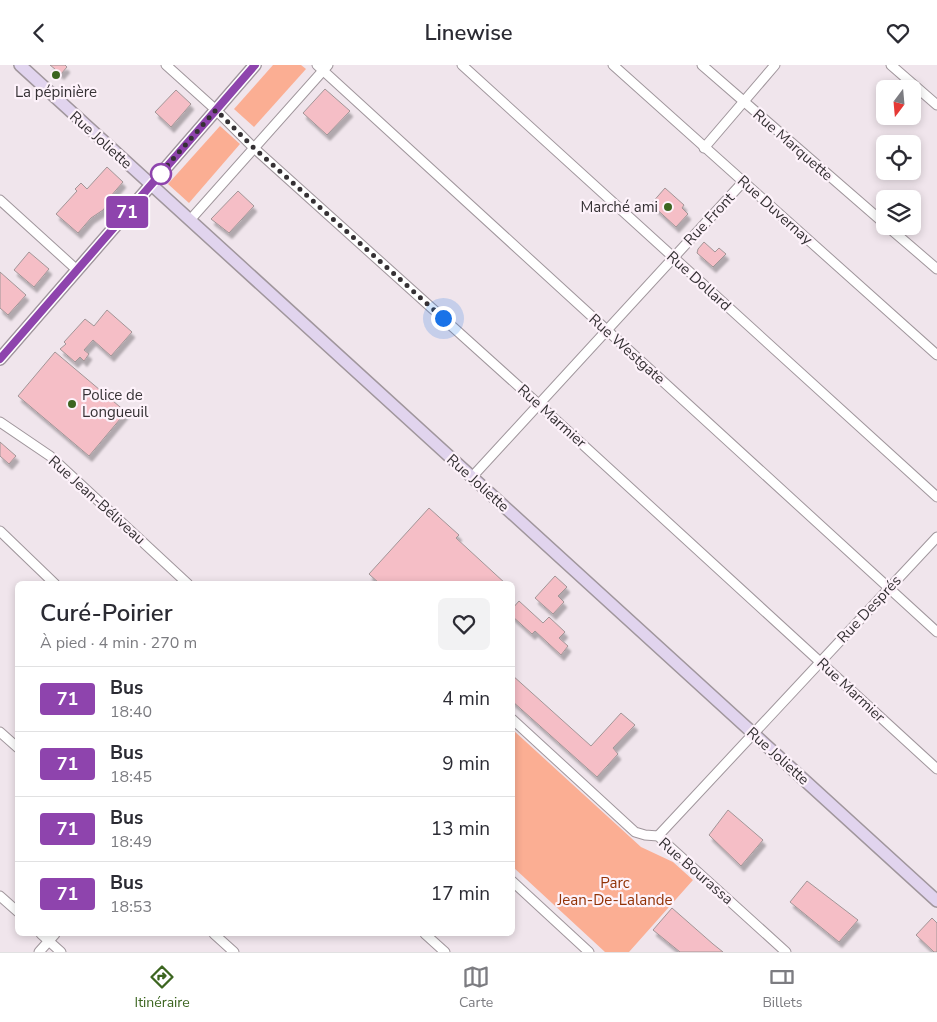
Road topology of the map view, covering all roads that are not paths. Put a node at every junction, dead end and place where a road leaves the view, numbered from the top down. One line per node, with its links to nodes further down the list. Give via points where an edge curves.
1 (20, 65): 16 (street, Rue Joliette)
2 (166, 65): 12 (street, Rue Marmier)
3 (255, 65): 12 (street)
4 (462, 65): 21 (street, Rue Dollard)
5 (613, 65): 13 (street, Rue Duvernay)
6 (702, 65): 10 (street, Rue Marquette)
7 (775, 65): 10 (street)
8 (891, 65): 11 (street)
9 (323, 67): 14 (street); 24 (street, Rue Westgate)
10 (744, 102): 13 (street); 18 (street, Rue Marquette)
11 (937, 105)
12 (216, 110): 14 (street, Rue Marmier); 16 (street)
13 (704, 147): 15 (street, Rue Duvernay)
14 (254, 148): 19 (street); 27 (street, Rue Marmier)
15 (743, 183): 21 (street, Rue Front); 25 (street, Rue Duvernay)
16 (151, 185): 19 (street, Rue Joliette); 23 (street)
17 (0, 200): 23 (street)
18 (876, 216)
19 (190, 220): 29 (street, Rue Joliette)
20 (898, 235): 22 (street, Rue Marquette)
21 (674, 258): 24 (street, Rue Front); 30 (street, Rue Dollard)
22 (937, 269)
23 (77, 270): 26 (street)
24 (606, 330): 27 (street, Rue Front); 35 (street, Rue Westgate)
25 (937, 355)
26 (0, 359)
27 (538, 404): 29 (street, Rue Front); 37 (street, Rue Marmier)
28 (0, 422): 34 (street, Rue Jean-Béliveau, via 50,457)
29 (472, 477): 40 (street, Rue Joliette)
30 (937, 497)
31 (0, 531): 33 (street)
32 (937, 537): 35 (street, Rue Després)
33 (52, 581)
34 (185, 581)
35 (889, 588): 36 (street, Rue Westgate); 37 (street, Rue Després)
36 (937, 632)
37 (820, 661): 40 (street, Rue Després); 42 (street, Rue Marmier)
38 (515, 722): 43 (street, Rue Bourassa, via 635,832)
39 (0, 732): 41 (street)
40 (753, 733): 43 (street, Rue Després); 46 (street, Rue Joliette)
41 (15, 745)
42 (937, 769)
43 (658, 836): 58 (street, Rue Bourassa)
44 (515, 884): 57 (street)
45 (0, 895): 47 (street)
46 (937, 901)
47 (15, 909)
48 (43, 936): 52 (street)
49 (54, 936): 52 (street)
50 (216, 936): 55 (street)
51 (427, 936): 56 (street)
52 (49, 941): 53 (street); 54 (street)
53 (39, 952)
54 (61, 952)
55 (234, 952)
56 (445, 952)
57 (589, 952)
58 (786, 952)

